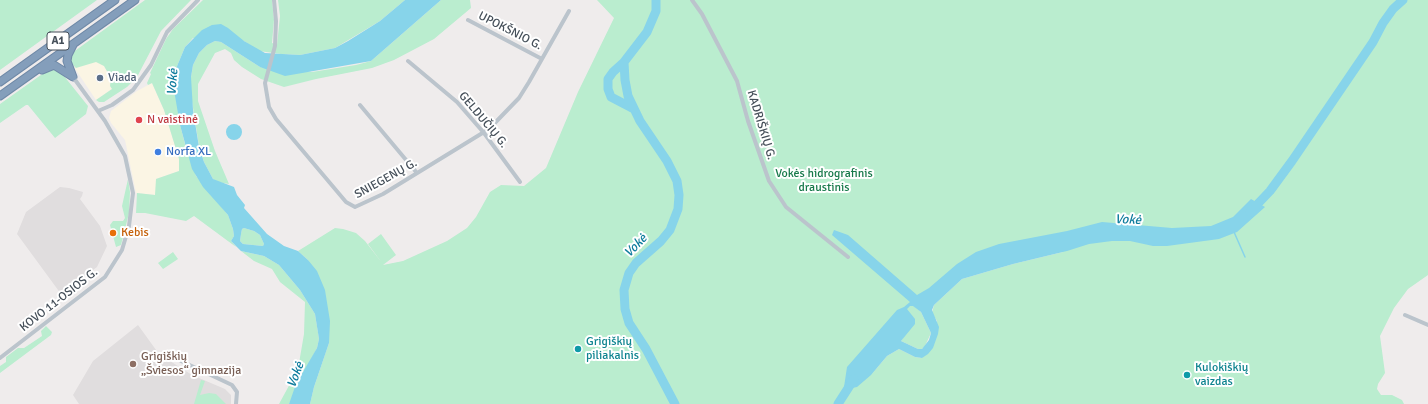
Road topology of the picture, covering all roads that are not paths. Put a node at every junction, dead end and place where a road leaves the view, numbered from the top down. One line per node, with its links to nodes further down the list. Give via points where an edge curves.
1 (115, 0): 13 (highway, A1)
2 (135, 0): 8 (highway, A1)
3 (198, 0): 16 (street, via 167,32 151,65 133,90 112,105)
4 (274, 0): 18 (street, SNIEGENŲ G., via 275,46 266,78 269,107 276,119 352,206 360,205)
5 (692, 0): 20 (street, KADRIŠKIŲ G., via 737,81 769,181 786,207)
6 (569, 11): 9 (street, SNIEGENŲ G.)
7 (468, 20): 9 (street, UPOKŠNIO G.)
8 (73, 44): 11 (highway, A1); 12 (highway, via 67,61)
9 (542, 59): 17 (street, SNIEGENŲ G., via 519,98)
10 (408, 61): 17 (street, GELDUČIŲ G., via 457,102)
11 (31, 75): 12 (highway, via 54,65); 14 (highway, A1)
12 (73, 77): 16 (street, KOVO 11-OSIOS G.)
13 (0, 82)
14 (0, 96)
15 (360, 105): 18 (street)
16 (98, 111): 24 (street, KOVO 11-OSIOS G., via 118,142 130,175 133,208 122,250 100,282)
17 (484, 133): 18 (street, SNIEGENŲ G.); 19 (street, GELDUČIŲ G.)
18 (417, 173)
19 (520, 182)
20 (848, 257)
21 (1405, 315): 22 (street)
22 (1428, 325)
23 (172, 352): 25 (street, via 181,361 232,385 237,392)
24 (0, 358)
25 (236, 404)

